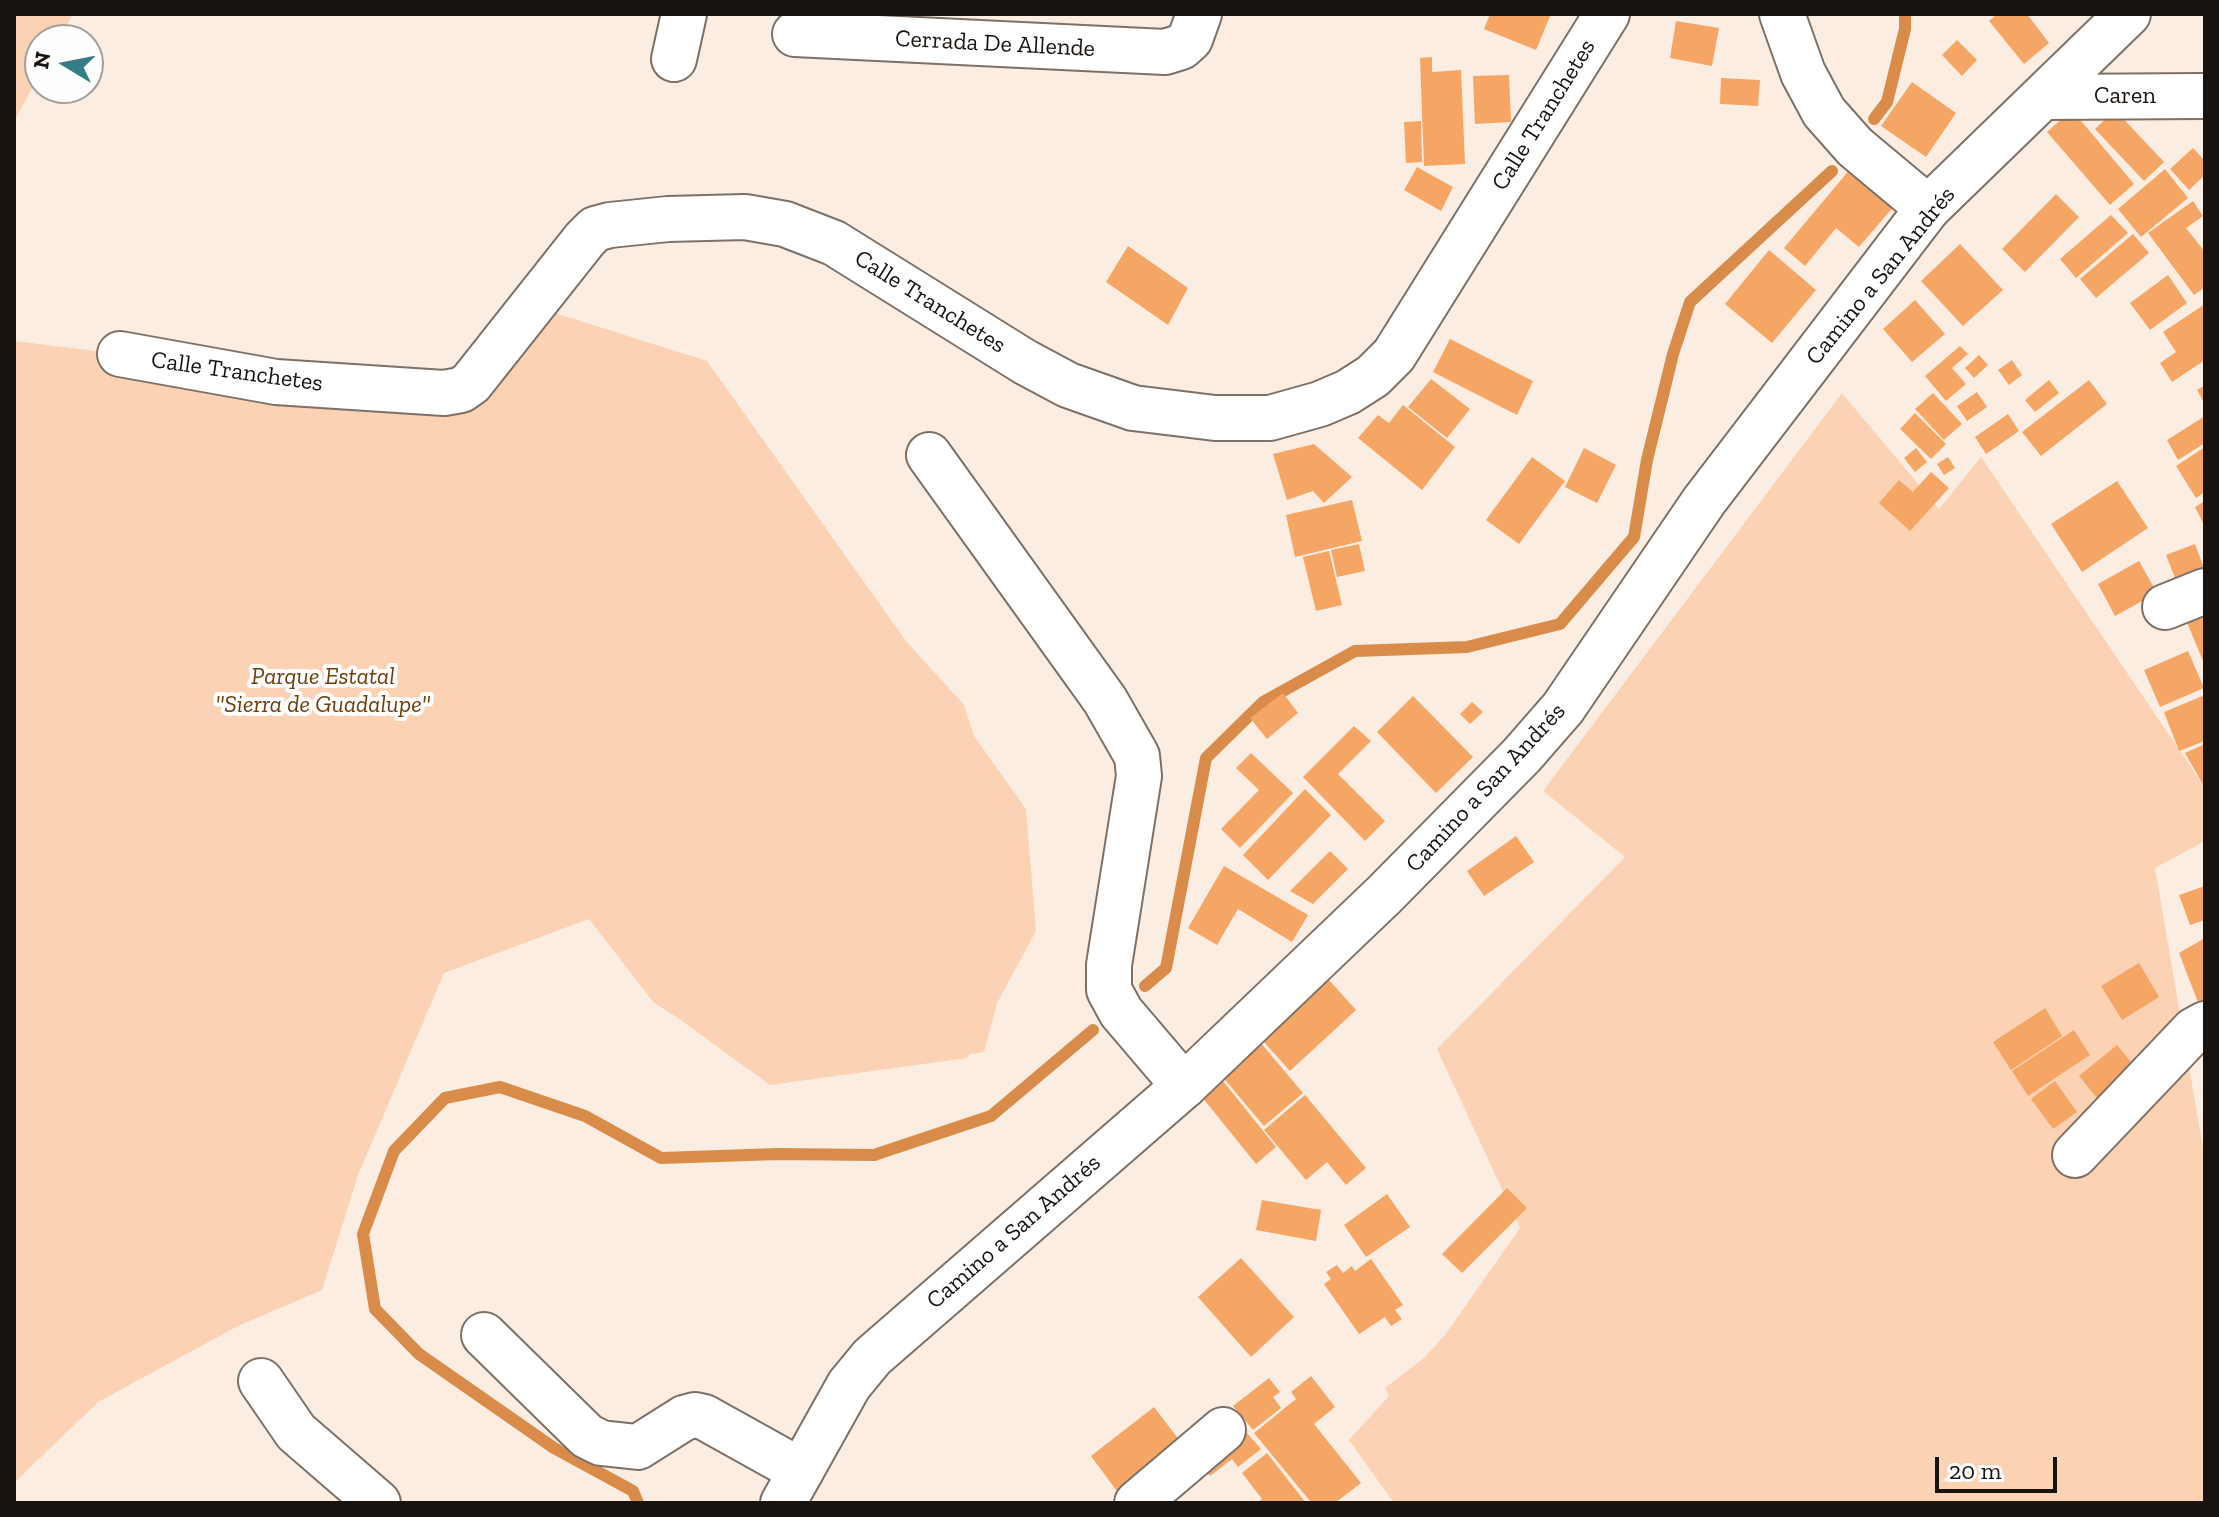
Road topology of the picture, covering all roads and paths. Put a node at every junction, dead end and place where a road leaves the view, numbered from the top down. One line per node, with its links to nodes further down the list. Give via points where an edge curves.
1 (684, 14): 7 (street)
2 (1607, 14): 11 (street, Calle Tranchetes, via 1394,355 1348,392 1270,418 1215,418 1133,408 1068,385 834,243 785,224 745,217 668,219 595,229 461,390 276,382)
3 (1782, 14): 10 (street, via 1824,112 1855,147)
4 (2128, 14): 9 (street, Camino a San Andrés)
5 (1195, 26): 6 (street, Cerrada De Allende, via 1181,47 1165,52)
6 (795, 34)
7 (674, 59)
8 (2205, 96): 9 (street, Caren)
9 (2045, 97): 10 (street, Camino a San Andrés)
10 (1928, 208): 16 (street, Camino a San Andrés, via 1704,501 1563,708 1385,894)
11 (120, 354)
12 (929, 455): 16 (street, via 1105,700 1137,756 1139,776 1109,990 1121,1012)
13 (2205, 591): 14 (street)
14 (2165, 607)
15 (2205, 1024): 17 (street)
16 (1184, 1086): 21 (street, Camino a San Andrés, via 872,1357 849,1385)
17 (2075, 1155)
18 (484, 1335): 21 (street, via 587,1436 601,1443 638,1447 684,1418 704,1417)
19 (261, 1381): 22 (street, via 296,1432)
20 (1223, 1430): 23 (street)
21 (792, 1487)
22 (378, 1503)
23 (1137, 1503)

